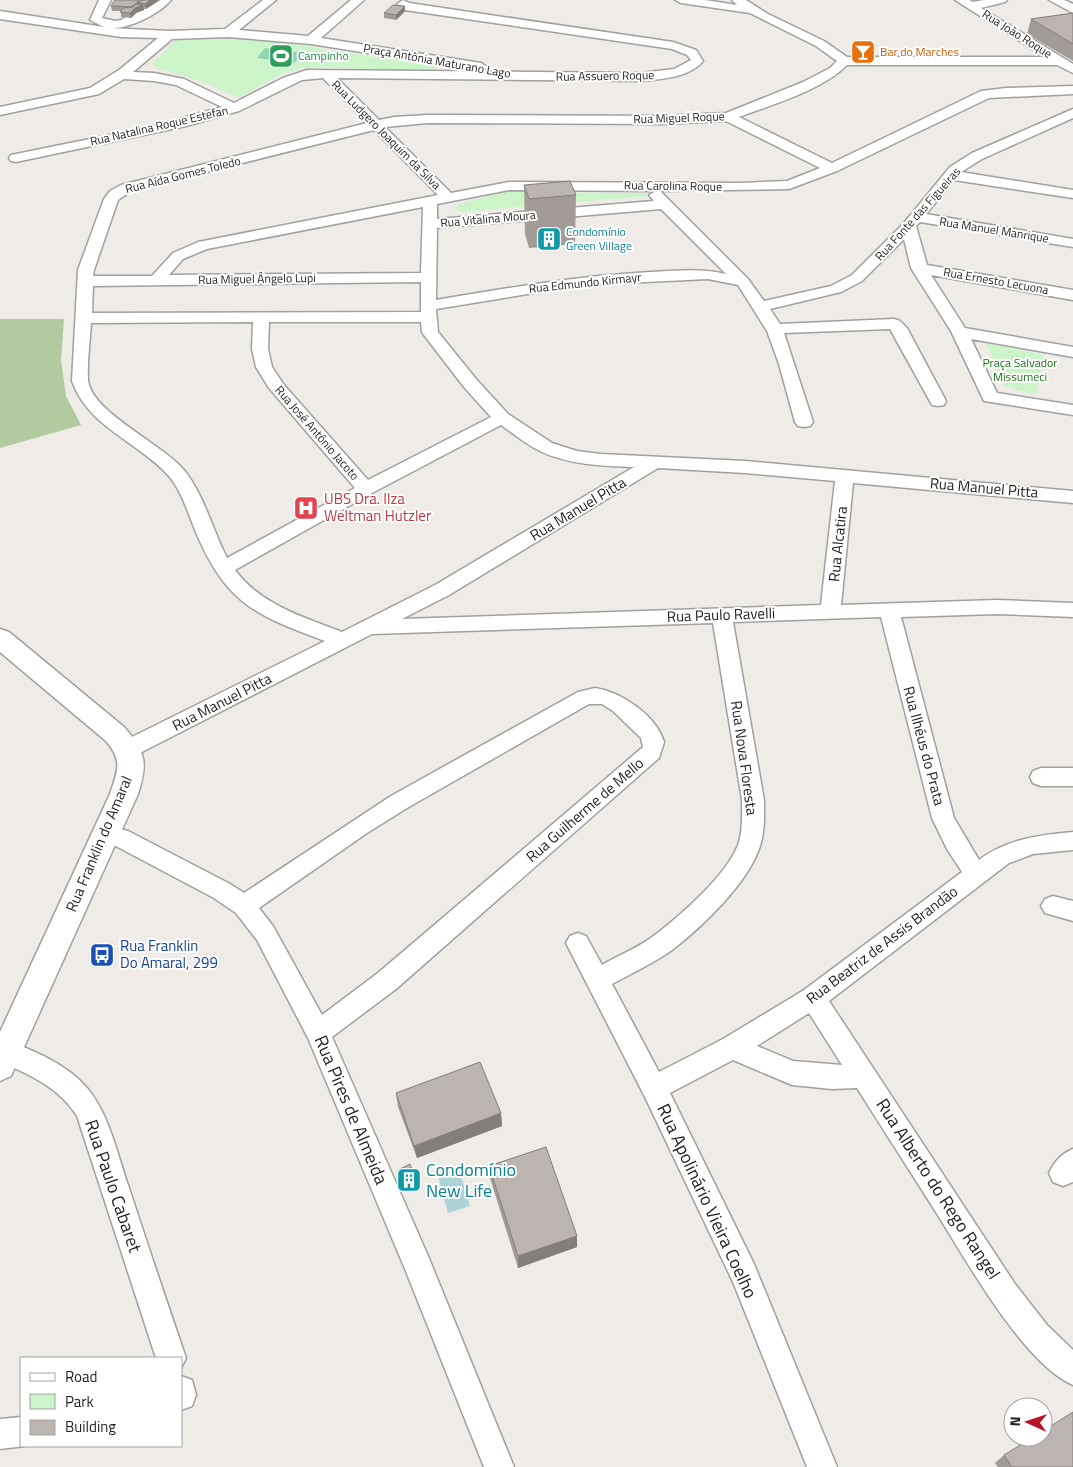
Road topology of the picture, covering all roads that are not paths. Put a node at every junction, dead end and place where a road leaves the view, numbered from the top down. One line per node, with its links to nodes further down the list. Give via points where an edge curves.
1 (105, 0): 2 (street, via 96,20 121,25 128,24)
2 (166, 0)
3 (270, 0): 14 (street)
4 (358, 0): 16 (street)
5 (681, 0): 12 (street)
6 (738, 0): 12 (street)
7 (1001, 0): 9 (street)
8 (1055, 0): 11 (street)
9 (967, 3): 18 (street, Rua João Roque)
10 (403, 4): 22 (street, Rua Assuero Roque, via 673,46 693,53 697,61 691,67 662,75)
11 (1073, 9)
12 (750, 10): 17 (street, via 828,48)
13 (2, 12): 15 (street, Praça Antônia Maturano Lago, via 121,33)
14 (228, 33): 15 (street, Praça Antônia Maturano Lago); 16 (street, Praça Antônia Maturano Lago)
15 (169, 35): 21 (street)
16 (311, 40): 22 (street, Praça Antônia Maturano Lago, via 462,63)
17 (844, 61): 18 (street); 27 (street, Rua Miguel Roque, via 808,85)
18 (1060, 61): 19 (street, Rua João Roque)
19 (1073, 68)
20 (324, 72): 22 (street, Rua Assuero Roque); 24 (street, Rua Natalina Roque Estefan, via 295,77); 28 (street, Rua Ludgero Joaquim da Silva)
21 (121, 75): 24 (street, via 180,82); 25 (street, via 94,91)
22 (527, 77)
23 (1073, 91): 30 (street, Rua Carolina Roque, via 986,94)
24 (234, 108): 29 (street, Rua Natalina Roque Estefan)
25 (0, 111)
26 (1073, 113): 31 (street, Rua Fonte das Figueiras, via 977,156)
27 (728, 117): 28 (street, Rua Miguel Roque, via 661,120 428,119); 30 (street)
28 (376, 125): 34 (street, Rua Ludgero Joaquim da Silva); 44 (street, Rua Aída Gomes Toledo, via 119,191 111,199)
29 (16, 158)
30 (832, 168): 32 (street, Rua Carolina Roque, via 800,182 779,186)
31 (951, 175): 33 (street); 37 (street, Rua Fonte das Figueiras)
32 (647, 186): 34 (street, Rua Carolina Roque, via 528,184); 36 (street)
33 (1073, 194)
34 (447, 197): 35 (street, Rua Carolina Roque)
35 (430, 201): 38 (street); 39 (street, Rua Carolina Roque)
36 (665, 204): 38 (street, Rua Vitalina Moura); 46 (street)
37 (913, 221): 40 (street, Rua Manuel Manrique); 42 (street, via 912,246); 48 (street, Rua Fonte das Figueiras, via 857,278 836,289)
38 (430, 224): 43 (street)
39 (258, 234): 41 (street, Rua Carolina Roque, via 203,245); 41 (street, Rua Carolina Roque, via 226,227 187,236 179,243)
40 (1073, 243)
41 (178, 256): 45 (street, Rua Carolina Roque)
42 (919, 268): 47 (street, Rua Ernesto Lecuona); 53 (street)
43 (428, 277): 45 (street, Rua Miguel Ângelo Lupi); 49 (street)
44 (85, 280): 45 (street, Rua Miguel Ângelo Lupi); 50 (street, Rua Aída Gomes Toledo)
45 (156, 280)
46 (743, 282): 48 (street); 49 (street, Rua Edmundo Kirmayr, via 708,274 604,279 552,285)
47 (1073, 295)
48 (761, 306): 52 (street)
49 (428, 312): 51 (street, Rua Edmundo Kirmayr); 57 (street, via 434,340)
50 (83, 318): 51 (street, Rua Edmundo Kirmayr); 63 (street, Rua Aída Gomes Toledo, via 80,381 83,392 109,420 151,449 177,475)
51 (261, 318): 61 (street, Rua José Antônio Jacoto, via 260,349 264,367 277,388)
52 (774, 329): 55 (street, via 894,324); 58 (street)
53 (959, 332): 54 (street); 56 (street, via 990,397)
54 (1073, 352)
55 (938, 401)
56 (1073, 410)
57 (502, 418): 59 (street, via 546,447 575,456); 61 (street)
58 (804, 422)
59 (656, 462): 60 (street, Rua Manuel Pitta); 68 (street, Rua Manuel Pitta, via 442,590)
60 (845, 476): 62 (street, Rua Manuel Pitta); 66 (street, Rua Alcatira)
61 (366, 489): 63 (street)
62 (1073, 497)
63 (223, 568): 70 (street, Rua Aída Gomes Toledo, via 245,594 263,605)
64 (889, 610): 65 (street, Rua Paulo Ravelli, via 997,607); 66 (street, Rua Paulo Ravelli); 76 (street, Rua Ilhéus do Prata, via 943,818)
65 (1073, 610)
66 (830, 613): 67 (street, Rua Paulo Ravelli)
67 (722, 615): 68 (street, Rua Paulo Ravelli); 79 (street, Rua Nova Floresta, via 753,800 749,846 732,877 694,915 662,943)
68 (370, 628): 70 (street, Rua Manuel Pitta)
69 (0, 638): 71 (street, via 115,734)
70 (344, 640): 71 (street, Rua Manuel Pitta)
71 (128, 749): 74 (street, Rua Franklin do Amaral, via 131,772)
72 (1041, 777): 73 (street)
73 (1073, 777)
74 (106, 834): 77 (street, Rua Pires de Almeida, via 120,838); 83 (street, Rua Franklin do Amaral)
75 (1073, 841): 76 (street, Rua Beatriz de Assis Brandão, via 1033,845 1001,856)
76 (976, 874): 80 (street, Rua Beatriz de Assis Brandão)
77 (244, 906): 81 (street, Rua Pires de Almeida, via 265,933); 81 (street, Rua Guilherme de Mello, via 398,802 585,698 596,694 610,698 654,738 654,746 644,758 387,981)
78 (578, 943): 79 (street, Rua Apolinário Vieira Coelho)
79 (598, 980): 85 (street, Rua Apolinário Vieira Coelho)
80 (813, 998): 82 (street, Rua Beatriz de Assis Brandão); 84 (street, Rua Alberto do Rego Rangel)
81 (318, 1033): 90 (street, Rua Pires de Almeida, via 418,1266)
82 (732, 1047): 84 (street, via 792,1073); 85 (street, Rua Beatriz de Assis Brandão)
83 (3, 1059): 86 (street, Rua Paulo Cabaret, via 43,1069 67,1085 84,1104 98,1136)
84 (865, 1076): 87 (street, Rua Alberto do Rego Rangel, via 1021,1314)
85 (654, 1088): 91 (street, Rua Apolinário Vieira Coelho, via 744,1274)
86 (171, 1357)
87 (1073, 1370)
88 (20, 1432): 89 (street)
89 (0, 1434)
90 (499, 1467)
91 (822, 1467)

